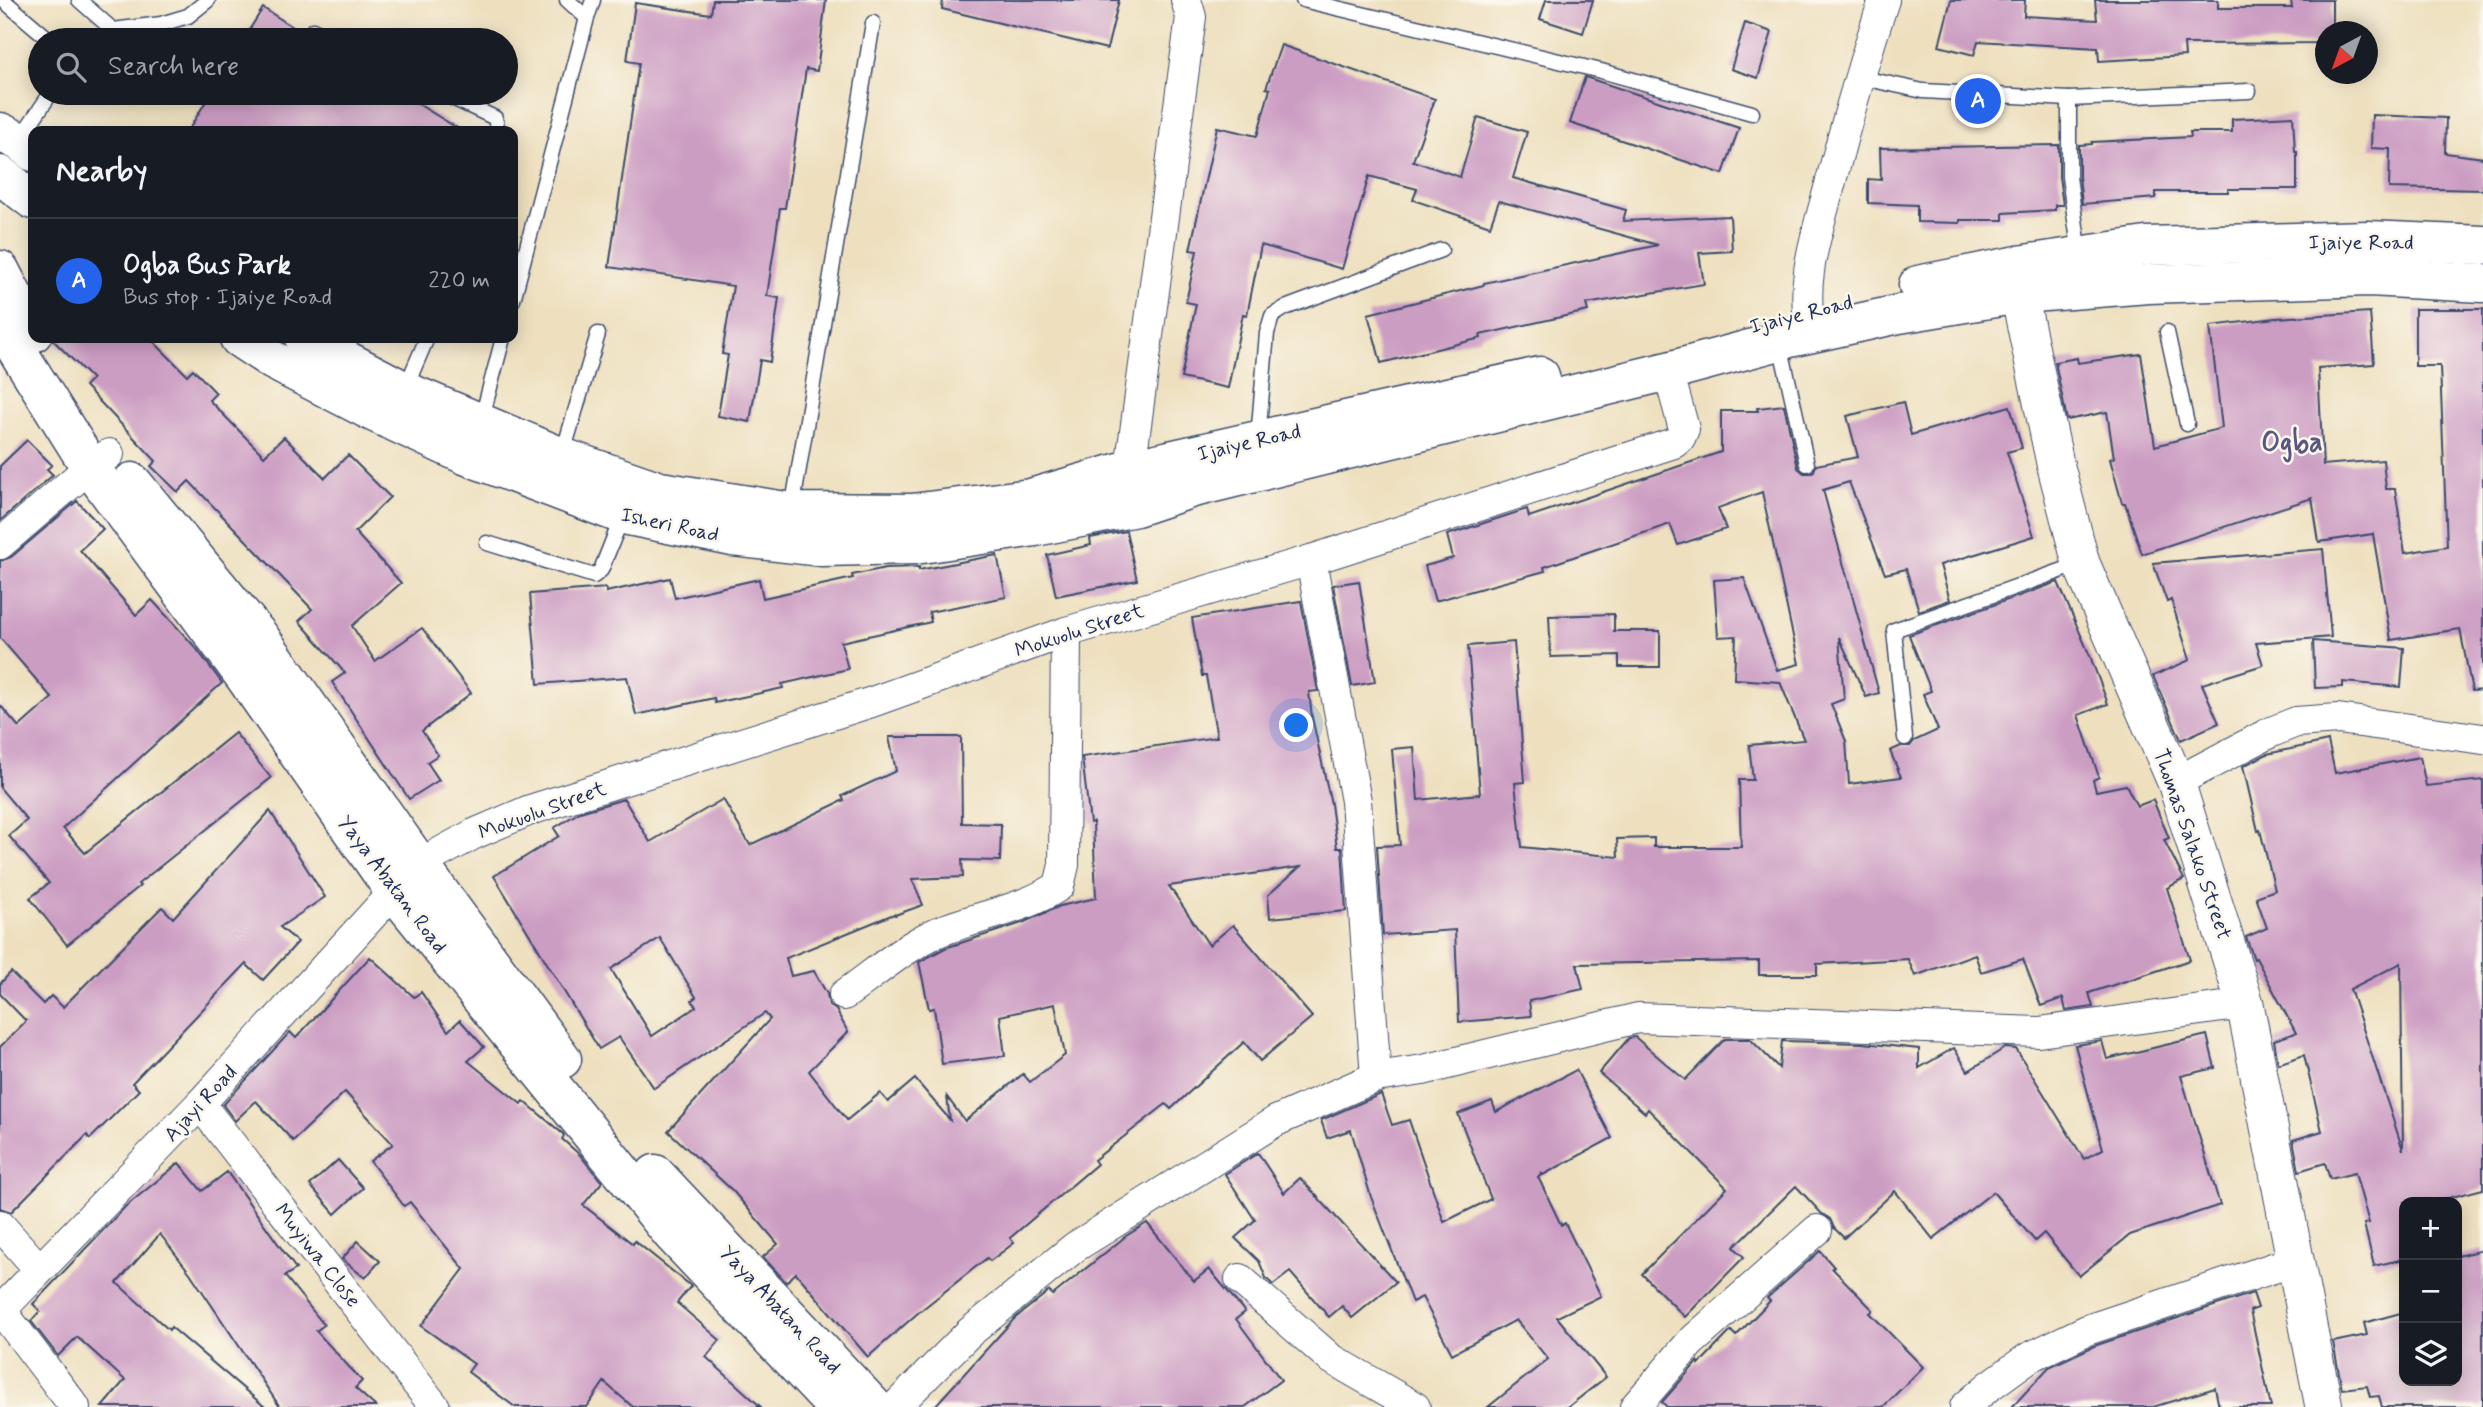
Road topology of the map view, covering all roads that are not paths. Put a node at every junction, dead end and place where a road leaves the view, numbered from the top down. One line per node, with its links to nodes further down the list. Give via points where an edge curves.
1 (2, 0): 11 (lane)
2 (79, 0): 12 (lane)
3 (208, 0): 13 (lane, via 188,16)
4 (567, 0): 9 (lane)
5 (593, 0): 9 (lane)
6 (1185, 0): 49 (street, via 1191,17)
7 (1303, 0): 19 (lane, via 1561,61)
8 (1884, 0): 14 (street)
9 (587, 18): 29 (lane)
10 (873, 23): 51 (lane)
11 (36, 28)
12 (111, 28)
13 (129, 28)
14 (1858, 77): 16 (lane, via 1923,91); 33 (street, via 1807,273)
15 (2249, 91): 16 (lane)
16 (2069, 99): 26 (lane, via 2069,177)
17 (42, 105): 21 (lane)
18 (467, 105): 20 (lane, via 495,118)
19 (1752, 113)
20 (497, 126)
21 (17, 141)
22 (0, 175): 23 (main road)
23 (28, 196)
24 (2483, 245): 26 (main road, Ijaiye Road, via 2354,240 2146,246)
25 (1441, 250): 45 (lane, via 1272,316)
26 (2080, 256): 28 (main road, Ijaiye Road)
27 (0, 270): 32 (main road)
28 (2018, 280): 30 (main road, Ijaiye Road, via 2148,285 2369,277); 33 (main road, Ijaiye Road, via 1896,289); 56 (street, Thomas Salako Street, via 2055,463)
29 (518, 281)
30 (2483, 283)
31 (0, 323): 47 (main road, Yaya Abatan Road)
32 (28, 323)
33 (1799, 329): 41 (main road, Ijaiye Road); 45 (main road, Ijaiye Road, via 1728,333); 48 (lane)
34 (2167, 332): 43 (lane)
35 (598, 334): 46 (lane)
36 (39, 343): 47 (main road, Yaya Abatan Road)
37 (247, 343): 52 (main road, Isheri Road, via 465,456)
38 (314, 343): 42 (main road, Isheri Road)
39 (425, 343): 42 (lane)
40 (502, 343): 44 (lane)
41 (1668, 371): 50 (main road, Ijaiye Road); 55 (street, Mokuolu Street, via 1684,429 1674,443)
42 (405, 391): 44 (main road, Isheri Road)
43 (2187, 424)
44 (483, 425): 46 (main road, Isheri Road)
45 (1258, 440): 49 (main road, Ijaiye Road)
46 (562, 457): 51 (main road, Isheri Road, via 660,491)
47 (99, 461): 54 (street); 61 (main road, Yaya Abatan Road, via 259,636)
48 (1807, 464)
49 (1130, 469): 50 (street); 51 (main road, Isheri Road, via 1031,498 912,513)
50 (1136, 506): 52 (main road, Isheri Road, via 915,545 821,547 732,537)
51 (792, 512)
52 (623, 516): 53 (lane, via 601,570 594,576)
53 (487, 543)
54 (0, 544)
55 (1311, 560): 57 (street, Mokuolu Street); 64 (street, via 1356,801)
56 (2081, 563): 58 (lane, via 1894,630); 60 (street, Thomas Salako Street)
57 (1066, 632): 61 (street, Mokuolu Street, via 872,702 530,810 474,834); 62 (street, via 1064,865 1059,886 1042,897 936,933)
58 (1906, 738)
59 (2483, 739): 60 (street, via 2337,719 2296,722)
60 (2176, 782): 63 (street, Thomas Salako Street)
61 (407, 877): 65 (street, Ajayi Road); 75 (main road, Yaya Abatan Road, via 673,1235); 76 (main road, Yaya Abatan Road, via 670,1192)
62 (844, 995)
63 (2245, 1004): 64 (street, via 2039,1032 1638,1018); 68 (street, Thomas Salako Street)
64 (1376, 1077): 77 (street, via 1276,1121 1075,1247 969,1333)
65 (201, 1104): 69 (street, Ajayi Road); 74 (street, Muyiwa Close)
66 (0, 1225): 69 (street)
67 (1817, 1230): 78 (street, via 1690,1343)
68 (2294, 1261): 79 (street, via 2087,1330 2028,1358); 80 (street, Thomas Salako Street)
69 (39, 1269): 71 (street, Ajayi Road)
70 (1240, 1279): 72 (street, via 1329,1358)
71 (0, 1310): 73 (street)
72 (1401, 1403)
73 (75, 1407)
74 (435, 1407)
75 (836, 1407)
76 (874, 1407)
77 (895, 1407)
78 (1635, 1407)
79 (1965, 1407)
80 (2324, 1407)

